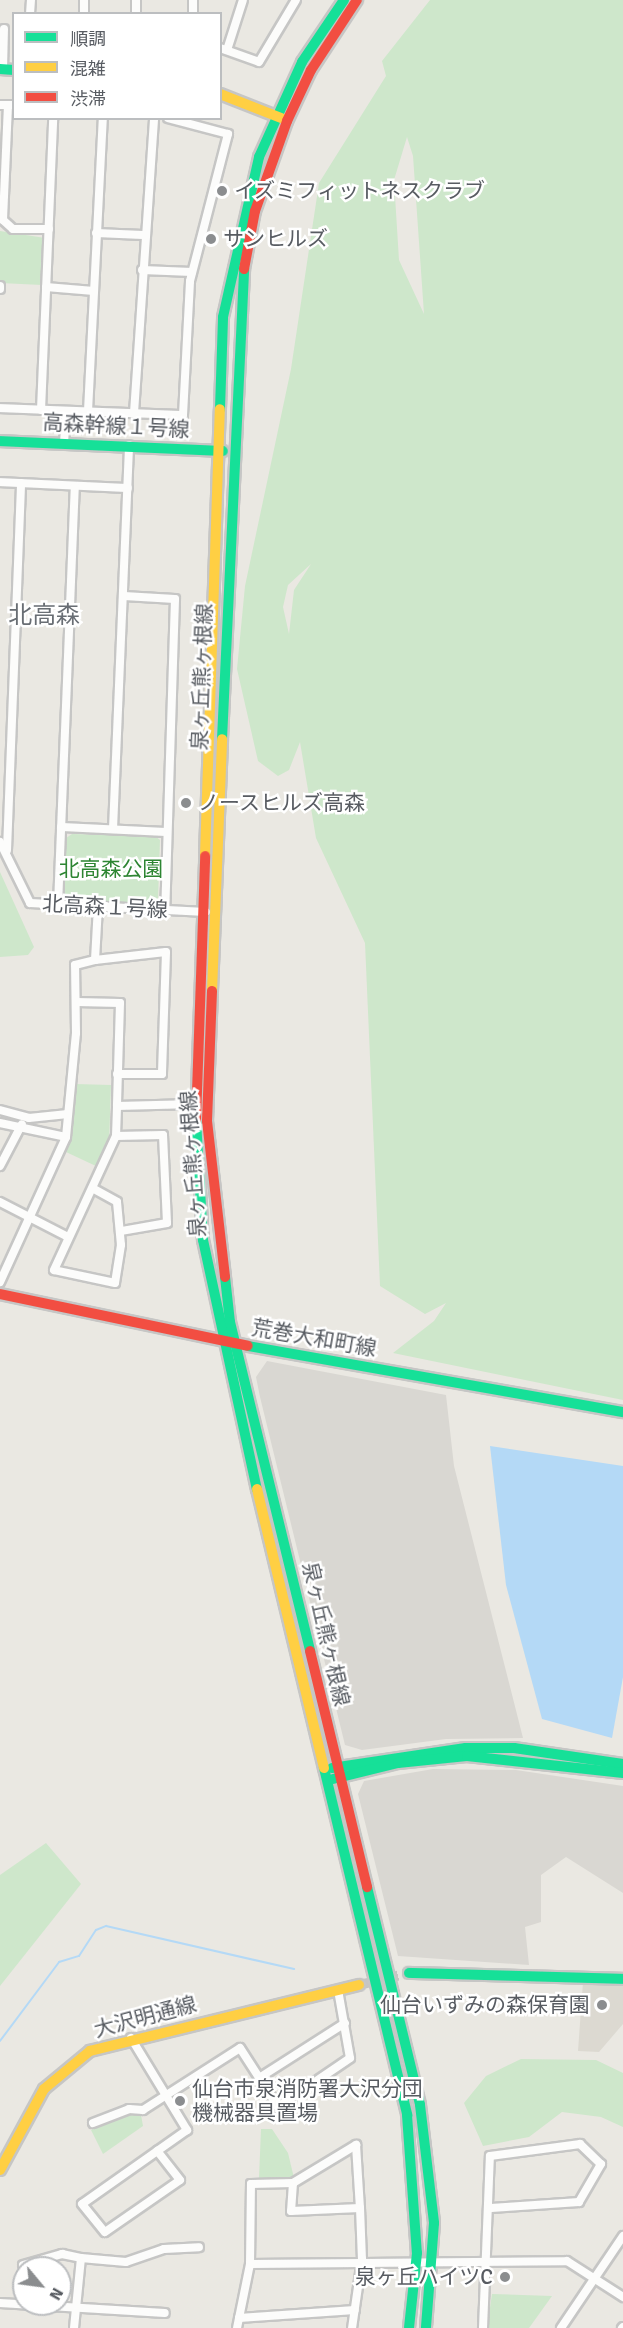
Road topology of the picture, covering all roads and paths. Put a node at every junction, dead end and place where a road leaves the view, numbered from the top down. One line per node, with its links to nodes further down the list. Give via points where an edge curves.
1 (243, 0): 6 (street)
2 (296, 0): 6 (street, via 259,62)
3 (344, 0): 10 (main road, 泉ヶ丘熊ヶ根線, via 302,62)
4 (357, 0): 15 (main road, 泉ヶ丘熊ヶ根線, via 311,70)
5 (2, 29): 7 (street)
6 (224, 49)
7 (5, 69)
8 (222, 95): 10 (main road)
9 (7, 105): 16 (street, via 3,220 13,230)
10 (275, 116): 15 (main road); 31 (main road, 泉ヶ丘熊ヶ根線, via 249,186 229,278)
11 (53, 120): 16 (street)
12 (103, 120): 17 (street)
13 (154, 120): 18 (street)
14 (190, 120): 20 (street, via 228,134)
15 (287, 121): 32 (main road, 泉ヶ丘熊ヶ根線, via 247,242)
16 (49, 229): 21 (street)
17 (96, 233): 18 (street); 22 (street)
18 (143, 235): 19 (street)
19 (142, 270): 20 (street); 27 (street)
20 (192, 272): 27 (street, via 183,415)
21 (46, 287): 22 (street); 24 (street)
22 (94, 291): 26 (street)
23 (0, 408): 24 (street)
24 (41, 410): 25 (street)
25 (66, 411): 26 (street); 29 (street)
26 (88, 411): 27 (street)
27 (135, 413)
28 (0, 441): 29 (main road, 高森幹線１号線)
29 (64, 443): 30 (main road, 高森幹線１号線)
30 (129, 445): 31 (main road, 高森幹線１号線); 36 (street)
31 (217, 451): 32 (main road, 高森幹線１号線); 46 (main road, 泉ヶ丘熊ヶ根線)
32 (229, 452): 47 (main road, 泉ヶ丘熊ヶ根線)
33 (0, 482): 34 (street)
34 (21, 483): 35 (street); 42 (street)
35 (75, 486): 36 (street); 38 (street)
36 (128, 488): 37 (street)
37 (124, 596): 39 (street); 40 (street, via 175,599)
38 (61, 827): 39 (street); 43 (street)
39 (114, 829): 40 (street)
40 (167, 832): 45 (street)
41 (0, 842): 42 (street, 北高森１号線)
42 (6, 850): 43 (street, 北高森１号線, via 30,903)
43 (58, 904): 44 (street, 北高森１号線)
44 (98, 907): 45 (street, 北高森１号線); 48 (street)
45 (165, 910): 46 (street, 北高森１号線)
46 (199, 912): 47 (street, 北高森１号線); 51 (main road, 泉ヶ丘熊ヶ根線)
47 (212, 913): 68 (main road, 泉ヶ丘熊ヶ根線, via 207,1121)
48 (95, 960): 49 (street, via 75,965); 50 (street, via 166,952 162,1074)
49 (77, 1002): 50 (street, via 120,1003); 54 (street)
50 (117, 1074): 52 (street)
51 (195, 1104): 52 (street); 67 (main road, 泉ヶ丘熊ヶ根線, via 203,1240)
52 (117, 1106): 57 (street)
53 (0, 1110): 54 (street, via 28,1118)
54 (68, 1114): 58 (street)
55 (0, 1123): 56 (street)
56 (22, 1124): 58 (street); 59 (street)
57 (116, 1136): 60 (street); 63 (street, via 163,1136 167,1223)
58 (66, 1137): 62 (street)
59 (0, 1166)
60 (94, 1190): 63 (street, via 117,1202); 64 (street)
61 (0, 1202): 62 (street)
62 (27, 1216): 64 (street); 65 (street)
63 (121, 1231): 64 (street, via 115,1282 54,1270)
64 (68, 1237)
65 (0, 1282)
66 (0, 1294): 67 (main road, 荒巻大和町線)
67 (222, 1341): 68 (main road, 荒巻大和町線); 72 (main road, 泉ヶ丘熊ヶ根線)
68 (235, 1344): 69 (main road, 荒巻大和町線); 72 (main road, 泉ヶ丘熊ヶ根線)
69 (623, 1412)
70 (623, 1764): 72 (main road, via 514,1748 466,1748)
71 (623, 1773): 72 (main road, via 467,1756)
72 (333, 1774): 94 (main road, 泉ヶ丘熊ヶ根線, via 407,2115); 95 (main road, 泉ヶ丘熊ヶ根線, via 420,2105)
73 (409, 1973): 74 (main road)
74 (623, 1979)
75 (358, 1985): 76 (main road, 大沢明通線)
76 (338, 1990): 77 (street); 78 (main road, 大沢明通線)
77 (345, 2023): 79 (street); 79 (street, via 350,2058 278,2107)
78 (131, 2038): 80 (street); 83 (main road, 大沢明通線, via 90,2051 62,2069 44,2089)
79 (260, 2078): 80 (street, via 240,2048)
80 (165, 2094): 81 (street, via 143,2110 129,2109); 82 (street, via 187,2130)
81 (93, 2123)
82 (157, 2151): 82 (street, via 180,2180 105,2232 82,2204)
83 (0, 2170)
84 (292, 2183): 85 (street, via 291,2211); 85 (street, via 356,2145); 97 (street, via 251,2184)
85 (360, 2208): 93 (street)
86 (491, 2208): 86 (street, via 490,2156 580,2144 601,2164 579,2202); 96 (street)
87 (623, 2236): 98 (street)
88 (199, 2247): 92 (street, via 164,2249 126,2262)
89 (55, 2256): 90 (street)
90 (72, 2256)
91 (72, 2256): 92 (street)
92 (81, 2258): 101 (street)
93 (362, 2259): 94 (street); 97 (street); 102 (street)
94 (417, 2260): 95 (street); 108 (main road, 泉ヶ丘熊ヶ根線)
95 (434, 2260): 96 (street); 109 (main road, 泉ヶ丘熊ヶ根線)
96 (489, 2260): 98 (street, via 567,2261); 110 (street)
97 (250, 2264): 104 (street)
98 (595, 2277): 99 (street); 111 (street)
99 (623, 2296)
100 (0, 2303): 101 (street)
101 (76, 2309): 103 (street); 105 (street)
102 (356, 2310): 104 (street); 107 (street)
103 (165, 2313)
104 (239, 2318): 106 (street)
105 (74, 2328)
106 (237, 2328)
107 (352, 2328)
108 (409, 2328)
109 (426, 2328)
110 (483, 2328)
111 (561, 2328)

